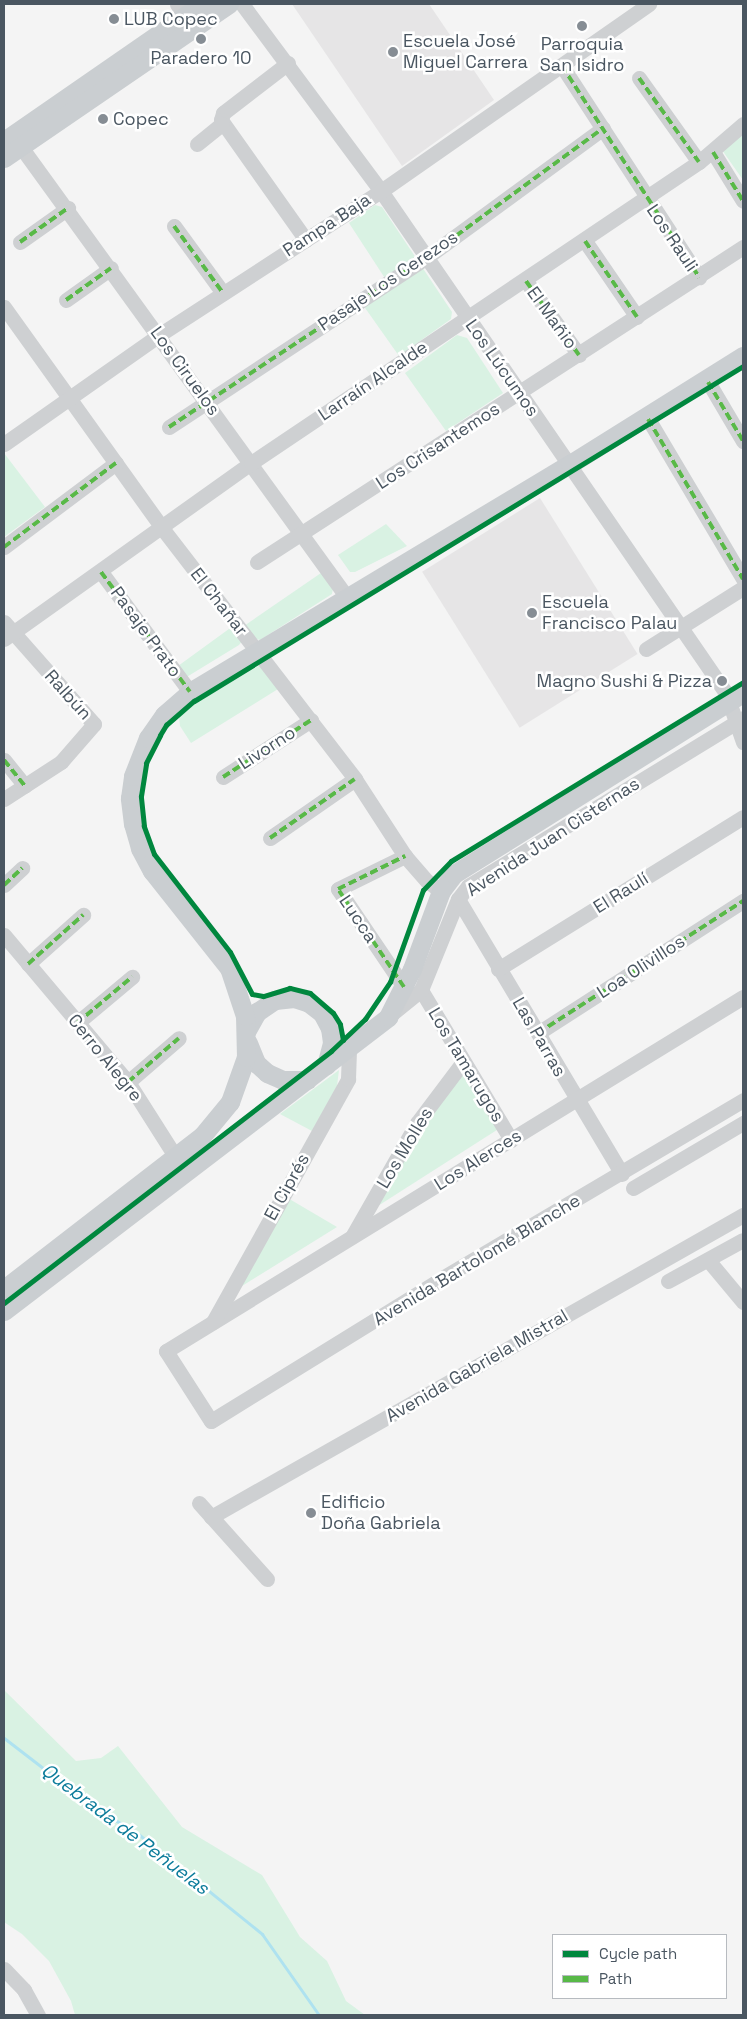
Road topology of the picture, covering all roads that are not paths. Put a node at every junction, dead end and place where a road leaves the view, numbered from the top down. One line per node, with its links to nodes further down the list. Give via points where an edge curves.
1 (202, 4): 5 (main road)
2 (230, 4): 5 (main road)
3 (242, 4): 6 (street, Los Lúcumos)
4 (649, 4): 7 (street, Pampa Baja)
5 (185, 16): 12 (main road)
6 (288, 63): 9 (street, via 223,113); 17 (street, Los Lúcumos)
7 (562, 66): 11 (street, Los Rauli); 17 (street, Pampa Baja)
8 (639, 78): 16 (street)
9 (222, 124): 13 (street); 22 (street)
10 (743, 124): 14 (street, Larraín Alcalde)
11 (603, 128): 18 (street, Los Rauli); 26 (street, Pasaje Los Cerezos)
12 (12, 144): 15 (main road); 20 (street, Los Ciruelos)
13 (196, 144)
14 (713, 152): 16 (street, Larraín Alcalde); 19 (street)
15 (4, 158)
16 (699, 162): 18 (street, Larraín Alcalde)
17 (381, 191): 22 (street, Pampa Baja); 26 (street, Los Lúcumos)
18 (645, 198): 23 (street, Larraín Alcalde); 28 (street, Los Rauli)
19 (743, 201)
20 (68, 208): 24 (street); 27 (street, Los Ciruelos)
21 (174, 226): 30 (street)
22 (306, 240): 30 (street, Pampa Baja)
23 (585, 241): 29 (street, Larraín Alcalde); 33 (street)
24 (20, 242)
25 (743, 247): 28 (street, Los Crisantemos)
26 (427, 257): 34 (street, Los Lúcumos); 41 (street, Pasaje Los Cerezos)
27 (111, 268): 31 (street); 35 (street, Los Ciruelos)
28 (699, 277): 33 (street, Los Crisantemos)
29 (526, 281): 34 (street, Larraín Alcalde); 36 (street, El Mañio)
30 (223, 293): 35 (street, Pampa Baja)
31 (66, 300)
32 (4, 307): 40 (street, El Chañar)
33 (637, 317): 36 (street, Los Crisantemos)
34 (468, 318): 39 (street, Los Lúcumos); 47 (street, Larraín Alcalde)
35 (159, 335): 40 (street, Pampa Baja); 41 (street, Los Ciruelos)
36 (579, 355): 39 (street, Los Crisantemos)
37 (743, 356): 38 (main road)
38 (707, 380): 42 (main road); 44 (street)
39 (520, 393): 48 (street, Los Lúcumos); 50 (street, Los Crisantemos)
40 (69, 398): 45 (street, Pampa Baja); 46 (street, El Chañar)
41 (206, 401): 43 (street, Pasaje Los Cerezos); 47 (street, Los Ciruelos)
42 (647, 417): 48 (main road); 54 (street)
43 (169, 427)
44 (743, 441)
45 (4, 444)
46 (116, 463): 49 (street, El Chañar); 51 (street)
47 (251, 463): 49 (street, Larraín Alcalde); 50 (street, Los Ciruelos)
48 (570, 464): 56 (main road); 57 (street, Los Lúcumos)
49 (162, 528): 53 (street, Larraín Alcalde); 60 (street, El Chañar)
50 (301, 534): 52 (street, Los Crisantemos); 56 (street, Los Ciruelos)
51 (4, 547)
52 (257, 562)
53 (101, 572): 58 (street, Larraín Alcalde); 61 (street, Pasaje Prato)
54 (743, 579)
55 (743, 588): 57 (street)
56 (346, 596): 60 (main road)
57 (681, 628): 59 (street); 62 (street, Los Lúcumos)
58 (7, 631): 69 (street, Ralbún, via 94,724 61,762)
59 (646, 649)
60 (259, 652): 61 (main road); 63 (street, El Chañar)
61 (190, 692): 88 (main road, via 164,715 142,751 130,789 132,824 152,871 229,968 243,1003)
62 (737, 696): 64 (street, Los Lúcumos); 76 (main road, Avenida Juan Cisternas, via 464,867)
63 (311, 720): 67 (street, Livorno); 68 (street, El Chañar)
64 (740, 720): 65 (street, Los Lúcumos); 77 (street, Avenida Juan Cisternas, via 468,886)
65 (743, 742)
66 (4, 760): 69 (street)
67 (223, 777)
68 (355, 780): 72 (street); 73 (street, El Chañar)
69 (25, 786): 70 (street, Ralbún)
70 (4, 799)
71 (743, 817): 82 (street, El Raulí)
72 (270, 838)
73 (406, 856): 76 (street, El Chañar); 84 (street, Lucca, via 338,889)
74 (22, 868): 75 (street)
75 (4, 885)
76 (440, 891): 84 (main road, Avenida Juan Cisternas)
77 (458, 899): 82 (street, Las Parras); 84 (street, Avenida Juan Cisternas)
78 (743, 901): 87 (street, Loa Olivillos)
79 (83, 915): 81 (street)
80 (4, 935): 81 (street, Cerro Alegre)
81 (28, 964): 86 (street, Cerro Alegre)
82 (498, 969): 87 (street, Las Parras)
83 (132, 976): 86 (street)
84 (412, 989): 90 (main road, Avenida Juan Cisternas, via 388,1017); 91 (street, Los Tamarugos)
85 (743, 997): 95 (street, Los Alerces)
86 (77, 1024): 94 (street, Cerro Alegre)
87 (538, 1033): 95 (street, Las Parras)
88 (248, 1036): 92 (main road, via 257,1012 275,1000 294,998 309,1003 326,1018 330,1028 331,1051); 93 (main road, via 256,1063 272,1076 291,1082); 99 (main road, via 241,1073 223,1112 202,1136)
89 (179, 1038): 94 (street)
90 (349, 1048): 92 (main road, Avenida Juan Cisternas); 110 (street, El Ciprés, via 348,1079)
91 (463, 1062): 98 (street, Los Tamarugos); 103 (street, Los Molles, via 417,1122)
92 (326, 1065): 93 (main road, Avenida Juan Cisternas)
93 (307, 1080): 109 (main road, Avenida Juan Cisternas)
94 (128, 1082): 99 (street, Cerro Alegre)
95 (576, 1100): 98 (street, Los Alerces); 100 (street, Las Parras)
96 (743, 1100): 100 (street, Avenida Bartolomé Blanche)
97 (743, 1123): 101 (street)
98 (511, 1140): 103 (street, Los Alerces)
99 (175, 1156): 107 (main road)
100 (622, 1174): 111 (street, Avenida Bartolomé Blanche, via 444,1277)
101 (633, 1188)
102 (743, 1215): 113 (street, Avenida Gabriela Mistral)
103 (352, 1237): 110 (street, Los Alerces)
104 (743, 1240): 105 (street)
105 (708, 1260): 106 (street); 108 (street)
106 (668, 1281)
107 (4, 1289)
108 (743, 1302)
109 (4, 1311)
110 (212, 1323): 111 (street, Los Alerces, via 166,1351)
111 (211, 1421)
112 (199, 1503): 113 (street)
113 (211, 1517): 114 (street)
114 (267, 1579)
115 (4, 1969): 116 (street, via 24,1990)
116 (38, 2015)

